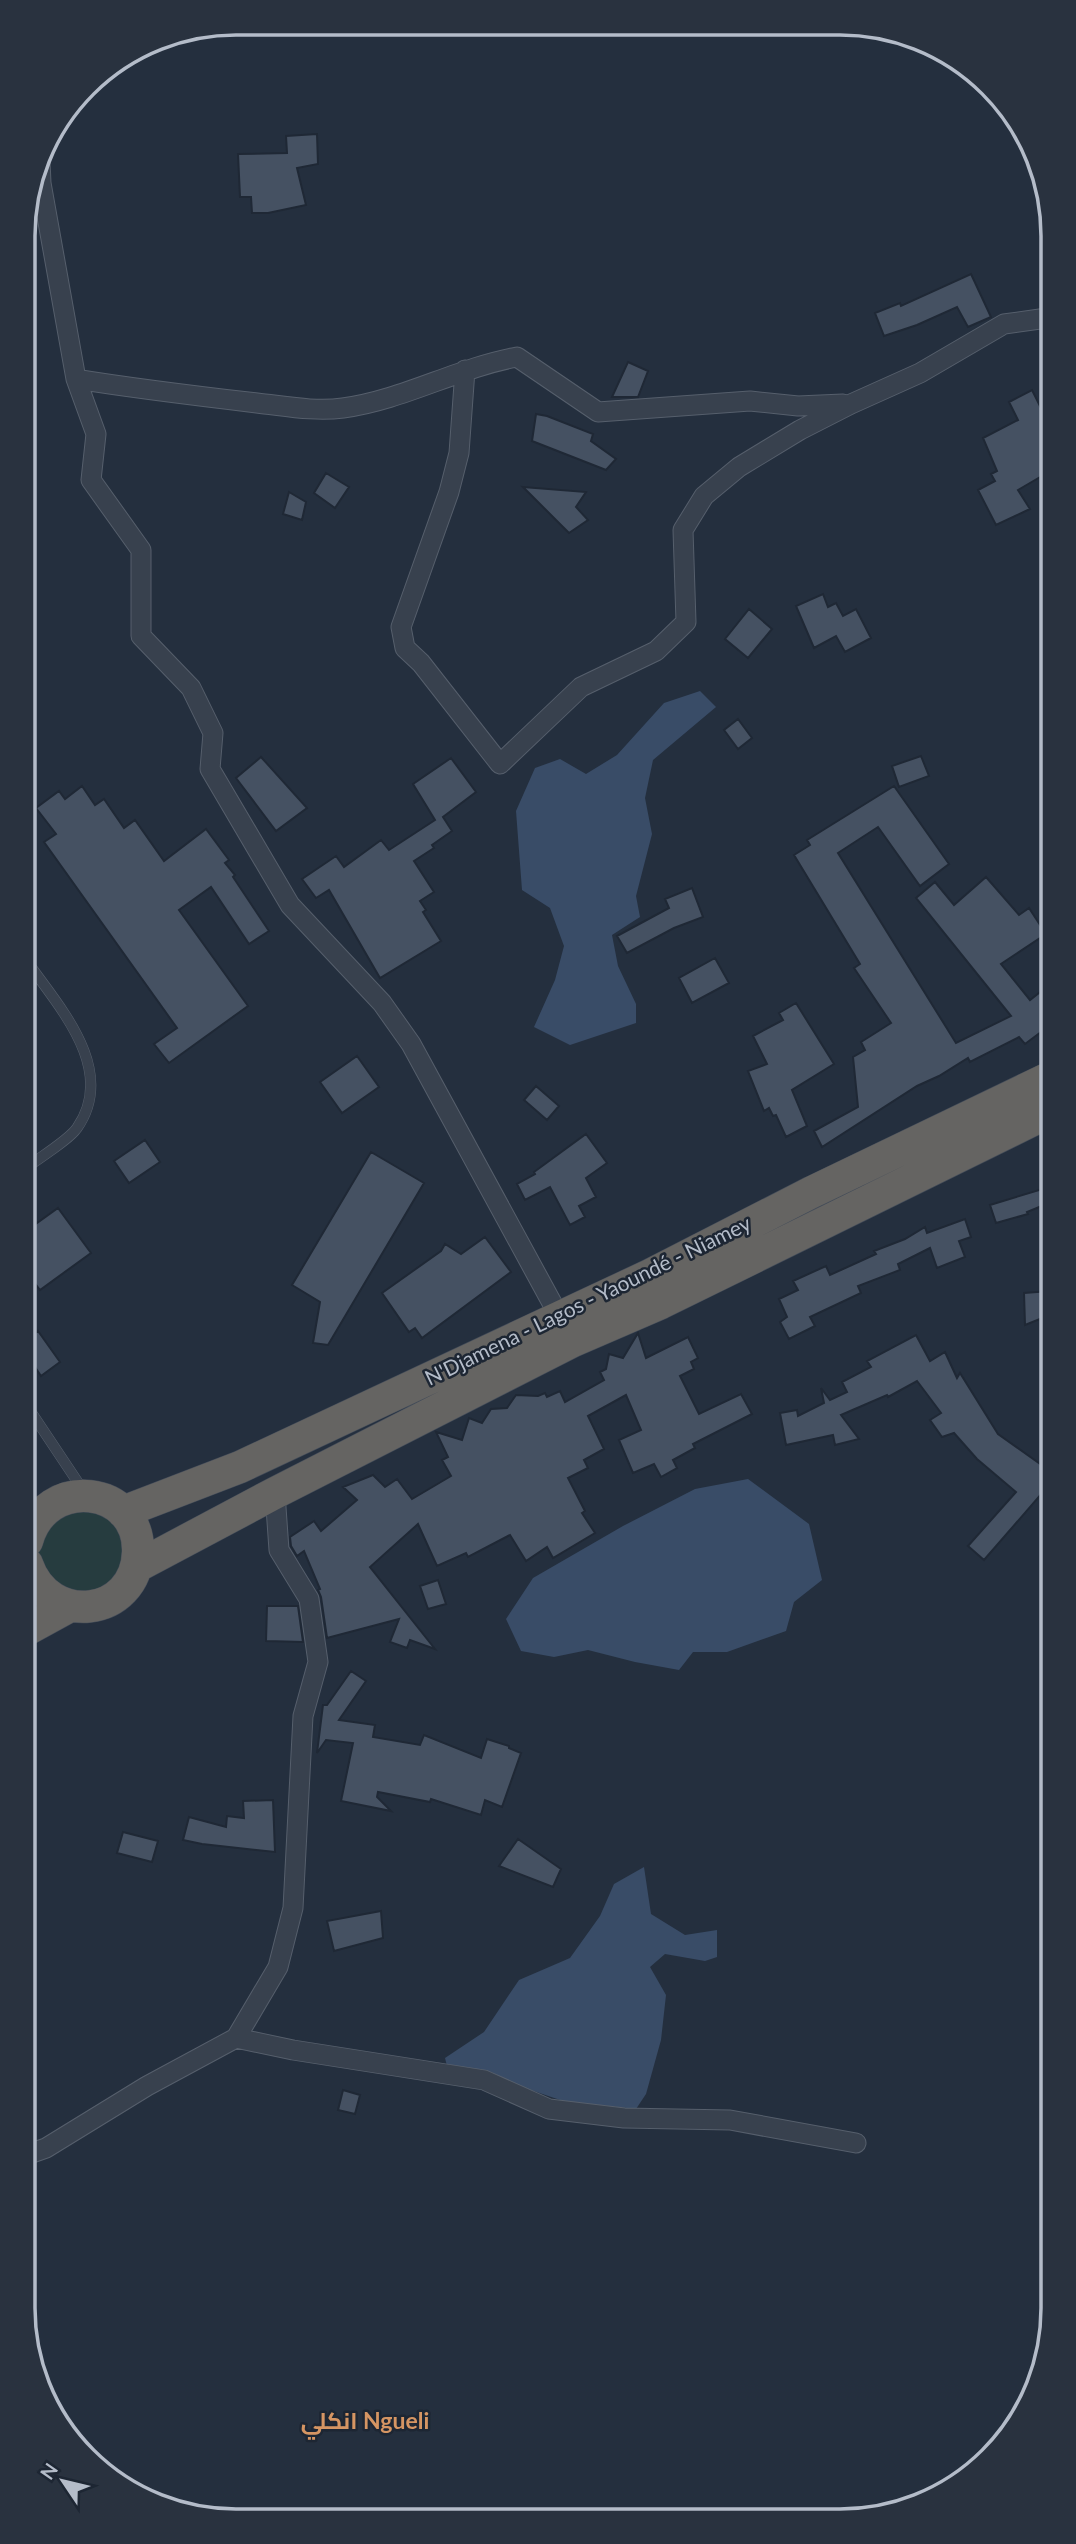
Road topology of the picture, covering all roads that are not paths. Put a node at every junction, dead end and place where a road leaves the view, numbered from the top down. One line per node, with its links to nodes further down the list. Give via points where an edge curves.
1 (42, 186): 4 (street)
2 (1041, 319): 5 (street, via 1004,324 920,373)
3 (465, 370): 4 (street, via 378,401 340,409); 5 (street, via 517,357 598,412 750,401 798,406); 5 (street, via 459,453 401,627 405,648 499,764 581,687 656,651 686,622 683,530 704,496 739,467)
4 (76, 379): 10 (street, via 96,434 91,480 141,550 142,636 191,688 213,733 210,769 290,905 382,1003 411,1044)
5 (851, 404)
6 (35, 973): 9 (lane, via 83,1043 90,1066 88,1104 76,1129)
7 (1041, 1083): 10 (highway, N'Djamena - Lagos - Yaoundé - Niamey, via 650,1275)
8 (1041, 1116): 10 (highway, N'Djamena - Lagos - Yaoundé - Niamey, via 662,1303)
9 (35, 1161)
10 (566, 1329): 12 (highway, N'Djamena - Lagos - Yaoundé - Niamey); 14 (highway, N'Djamena - Lagos - Yaoundé - Niamey)
11 (35, 1418): 13 (lane)
12 (275, 1493): 16 (highway, N'Djamena - Lagos - Yaoundé - Niamey); 20 (street, via 279,1550 309,1599 318,1662 303,1716 293,1908 278,1967)
13 (86, 1495): 14 (highway, via 99,1497); 15 (highway, via 69,1496)
14 (123, 1512): 16 (highway, via 137,1538)
15 (35, 1514)
16 (136, 1567): 18 (highway, via 117,1595 87,1607)
17 (35, 1582): 18 (highway, via 41,1591)
18 (70, 1606): 19 (highway)
19 (35, 1625)
20 (236, 2038): 21 (street, via 484,2080 549,2109 624,2118 730,2120); 22 (street)
21 (856, 2143)
22 (35, 2152)

